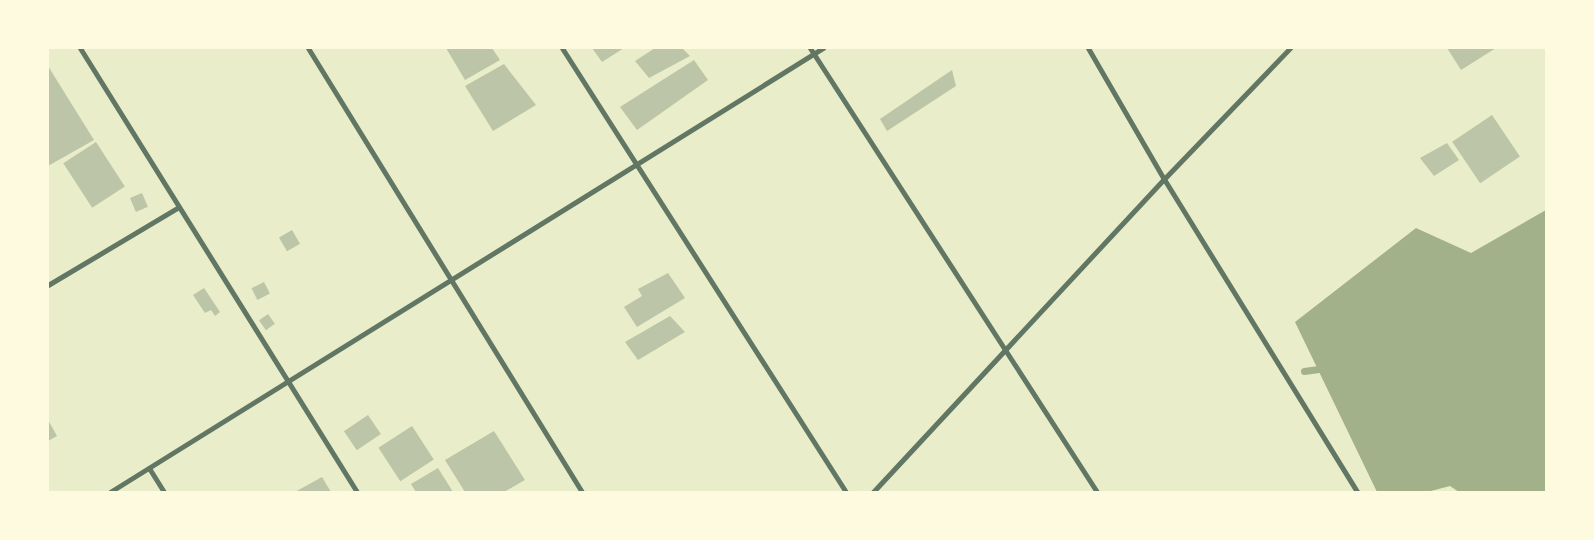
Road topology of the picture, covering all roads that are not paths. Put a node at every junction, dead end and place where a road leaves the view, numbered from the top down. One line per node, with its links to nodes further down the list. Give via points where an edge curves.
1 (80, 48): 11 (street)
2 (308, 48): 12 (street)
3 (562, 48): 9 (street)
4 (810, 48): 8 (street)
5 (823, 48): 8 (street)
6 (1088, 48): 10 (street)
7 (1290, 48): 10 (street)
8 (814, 53): 9 (street); 14 (street)
9 (637, 163): 12 (street); 21 (street)
10 (1164, 178): 14 (street); 24 (street)
11 (179, 207): 13 (street); 15 (street)
12 (451, 280): 15 (street); 20 (street)
13 (48, 285)
14 (1005, 350): 22 (street); 23 (street)
15 (288, 382): 16 (street); 19 (street)
16 (149, 468): 17 (street); 18 (street)
17 (110, 492)
18 (164, 492)
19 (357, 492)
20 (582, 492)
21 (846, 492)
22 (873, 492)
23 (1097, 492)
24 (1357, 492)

